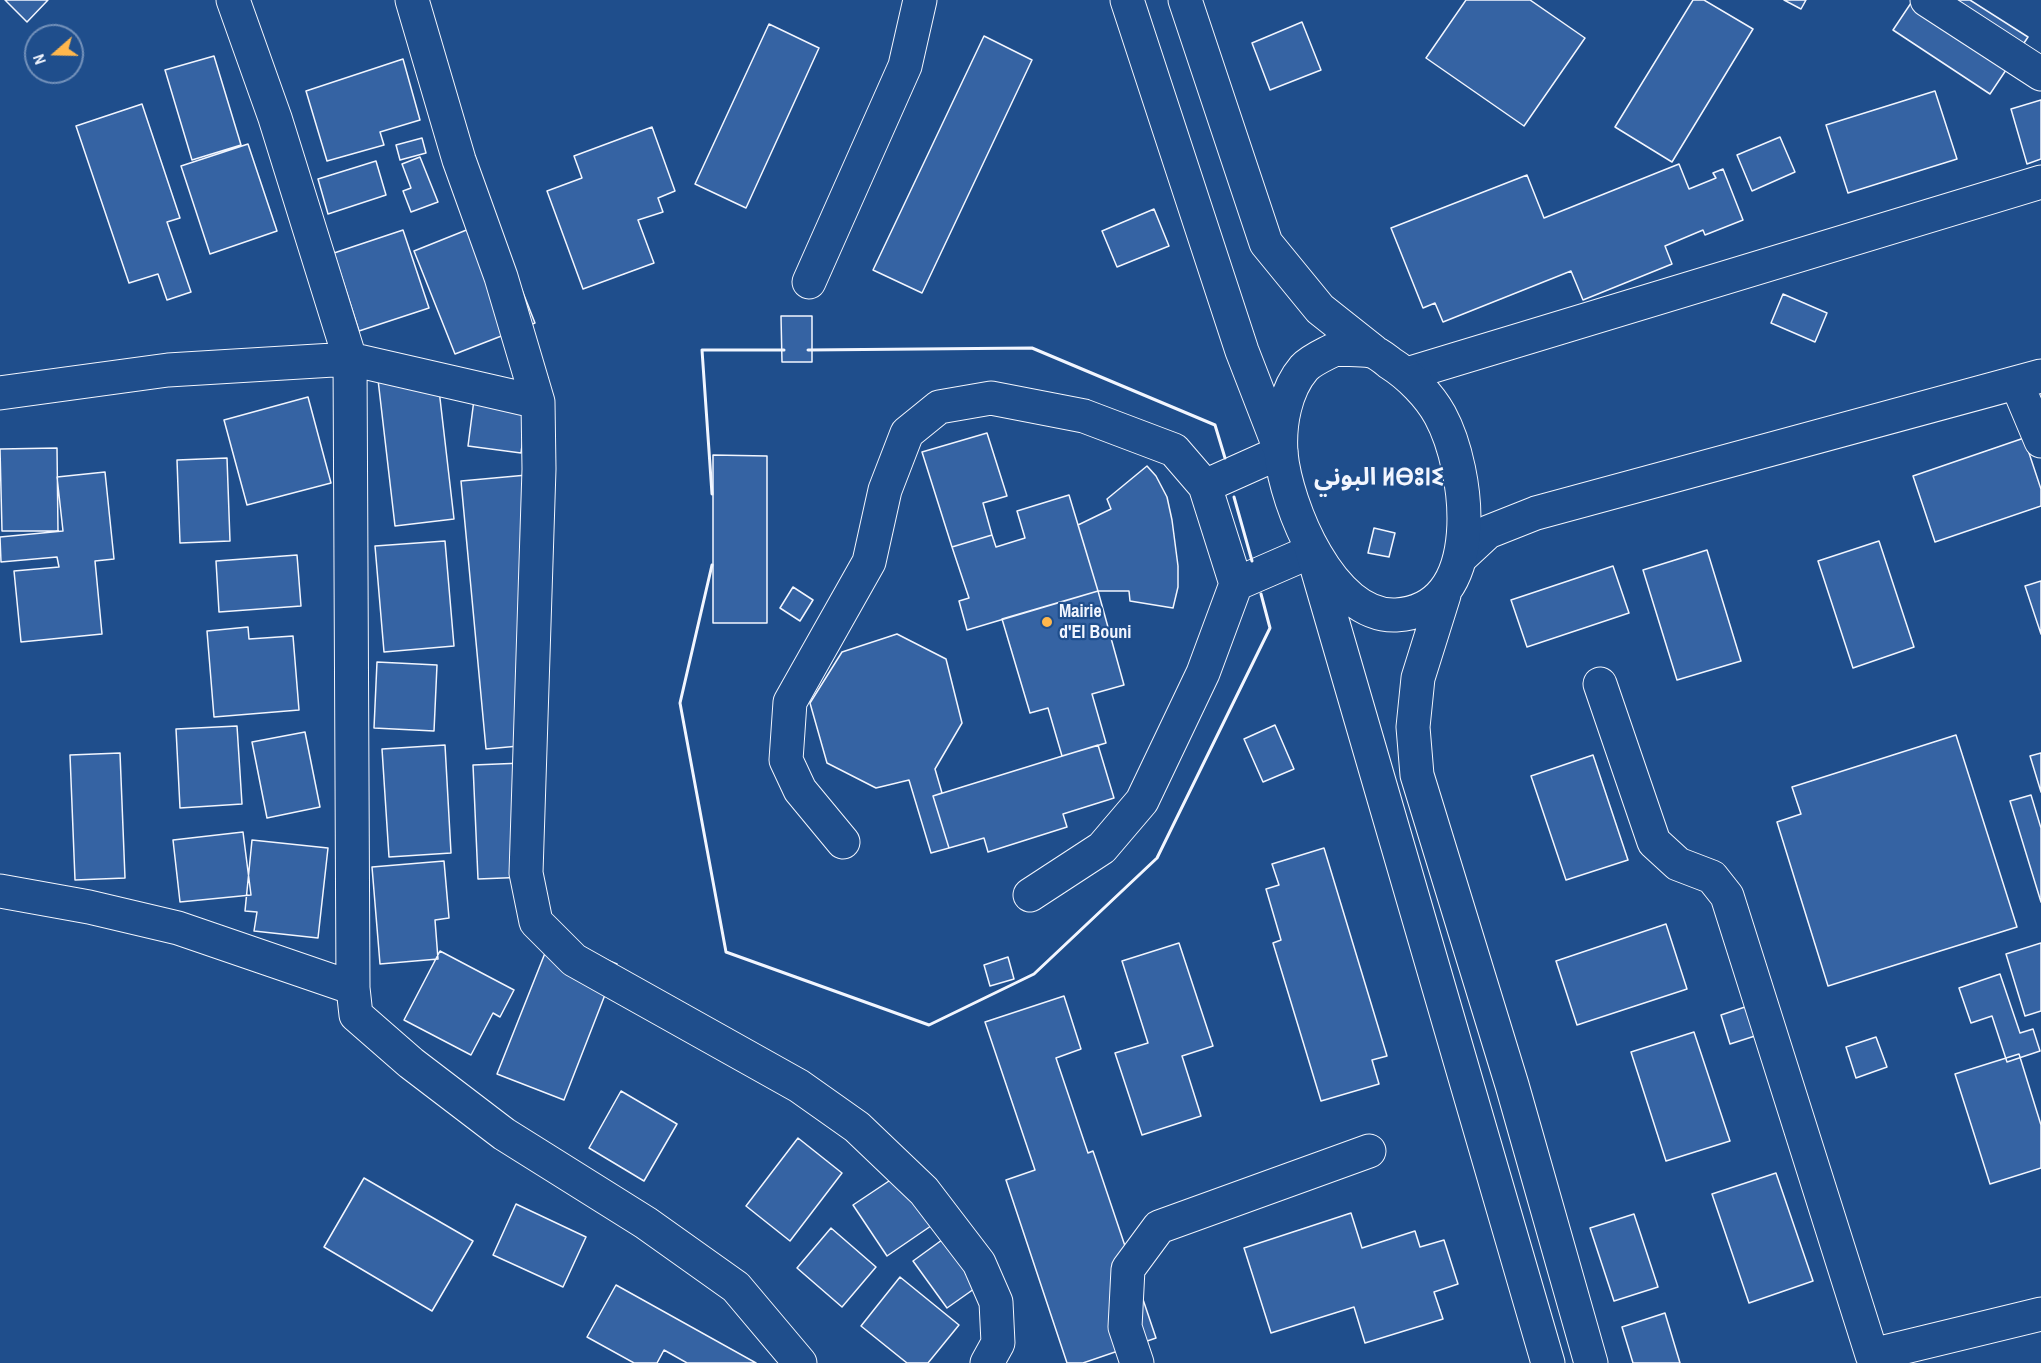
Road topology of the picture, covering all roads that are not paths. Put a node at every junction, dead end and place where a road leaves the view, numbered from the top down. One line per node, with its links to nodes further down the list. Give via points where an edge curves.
1 (233, 0): 11 (street, via 275,118)
2 (412, 0): 15 (street, via 459,160 501,277)
3 (920, 0): 9 (street, via 905,66)
4 (1127, 0): 17 (street, via 1242,351)
5 (1185, 0): 10 (street, via 1266,243 1320,309)
6 (1927, 0): 7 (street)
7 (2041, 74)
8 (2041, 182): 12 (street)
9 (809, 282)
10 (1373, 351): 12 (street); 17 (street, via 1335,349 1305,367 1284,405)
11 (350, 359): 14 (street, via 168,370); 15 (street); 28 (street)
12 (1407, 374): 20 (street, via 1440,413 1459,460 1465,506)
13 (2029, 380): 16 (street); 20 (street, via 1536,513 1488,532)
14 (0, 393)
15 (538, 402): 33 (street, via 526,873 536,922 574,960 799,1086 857,1127 924,1191 979,1263 996,1302 998,1343)
16 (2041, 441)
17 (1281, 452): 18 (street); 19 (street, via 1292,505)
18 (1205, 486): 21 (street); 24 (street, via 1174,450 1084,416 991,398 939,407 907,433 885,490 869,562 790,702 786,760 804,796)
19 (1312, 551): 21 (street); 22 (street, via 1340,587 1365,608 1395,615 1421,608); 35 (street)
20 (1460, 558): 22 (street)
21 (1236, 584): 27 (street, via 1203,673 1142,801 1102,848)
22 (1444, 595): 36 (street, via 1418,678 1413,727 1417,775 1512,1085)
23 (1600, 684): 31 (street, via 1654,842 1678,864 1712,877 1727,896)
24 (843, 842)
25 (0, 880): 26 (street)
26 (0, 891): 28 (street, via 178,928)
27 (1030, 895)
28 (353, 987): 32 (street, via 356,1015 411,1063 504,1134 646,1223 735,1287)
29 (1369, 1151): 34 (street, via 1159,1227 1128,1269 1125,1327)
30 (2041, 1314): 31 (street)
31 (1872, 1359)
32 (800, 1363)
33 (987, 1363)
34 (1137, 1363)
35 (1548, 1363)
36 (1591, 1363)

